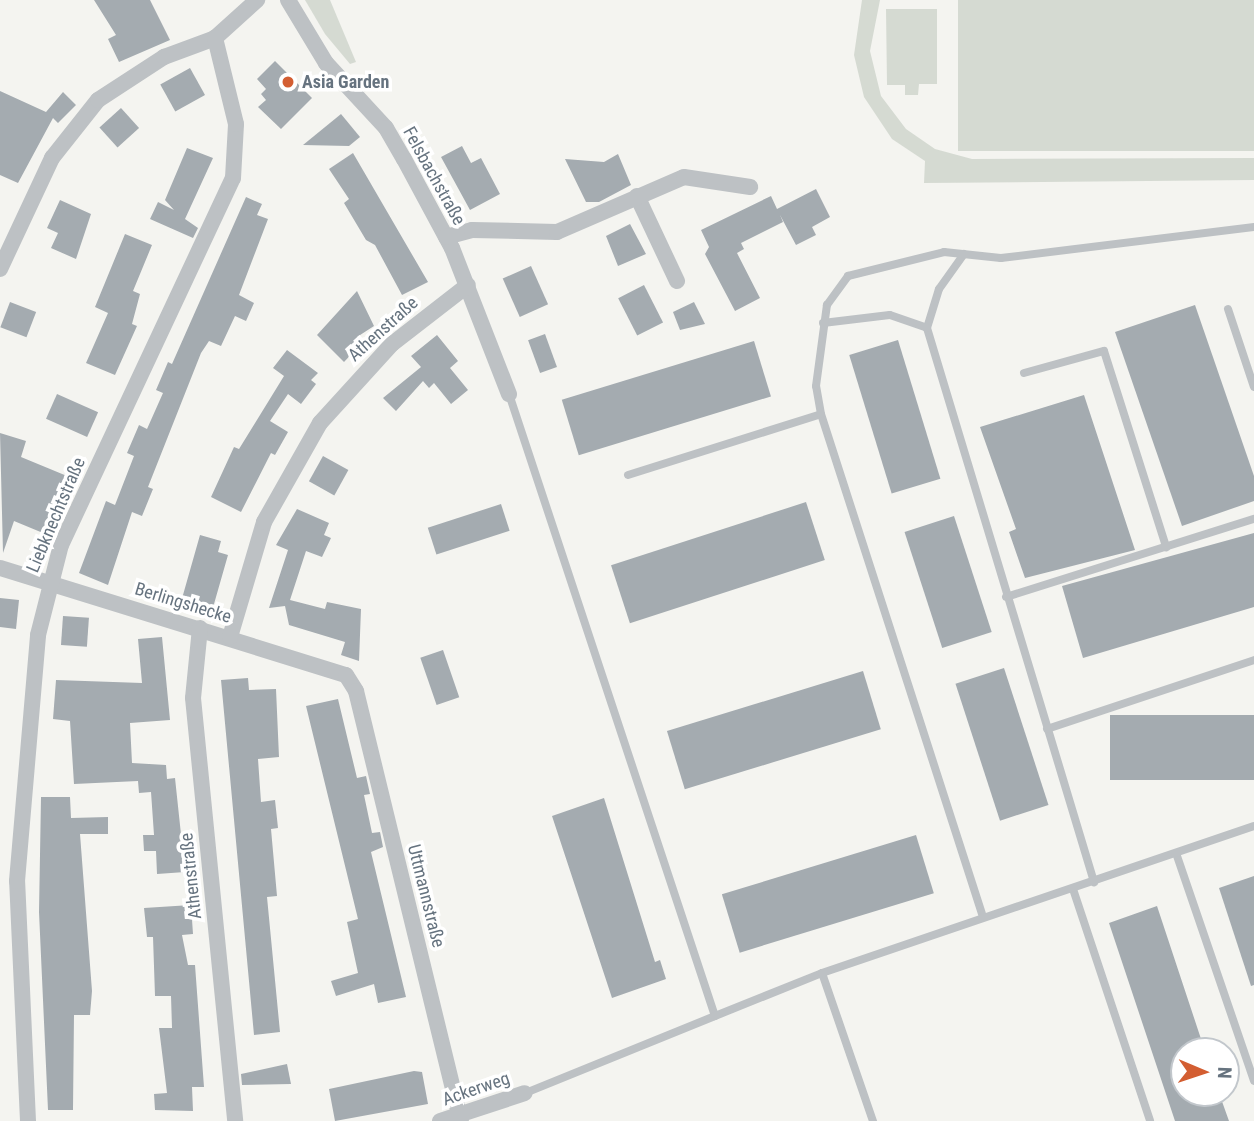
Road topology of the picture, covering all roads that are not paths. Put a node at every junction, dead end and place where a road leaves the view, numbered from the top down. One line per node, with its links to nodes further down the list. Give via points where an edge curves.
1 (288, 0): 7 (street, Felsbachstraße, via 326,63 386,128)
2 (254, 1): 3 (street)
3 (215, 38): 9 (street, via 164,57 98,100 52,158); 23 (street, Liebknechtstraße, via 235,114 233,178)
4 (750, 187): 5 (street, via 684,177)
5 (637, 196): 7 (street, via 557,232 472,230); 10 (street)
6 (1254, 228): 8 (lane, via 1001,258)
7 (446, 237): 11 (street, Felsbachstraße)
8 (964, 254): 13 (lane, via 944,252 848,275 827,305); 14 (lane, via 939,289)
9 (0, 269)
10 (677, 281)
11 (468, 285): 17 (street, Felsbachstraße); 26 (street, Athenstraße, via 392,344 320,423 264,522)
12 (1228, 309): 16 (lane)
13 (823, 323): 14 (lane, via 890,316); 18 (lane, via 816,386)
14 (927, 328): 24 (lane)
15 (1024, 373): 21 (lane, via 1104,351)
16 (1254, 387)
17 (509, 394): 36 (lane)
18 (821, 414): 19 (lane); 34 (lane)
19 (628, 475)
20 (1254, 519): 21 (lane)
21 (1166, 547): 24 (lane)
22 (0, 568): 23 (street, Berlingshecke)
23 (48, 580): 25 (street, Berlingshecke); 40 (street, Liebknechtstraße, via 18,818)
24 (1006, 597): 29 (lane)
25 (200, 628): 26 (street, Berlingshecke); 41 (street, Athenstraße, via 193,698)
26 (230, 637): 28 (street, Berlingshecke, via 337,668)
27 (1254, 660): 29 (lane)
28 (351, 682): 39 (street, Uttmannstraße)
29 (1047, 729): 32 (lane)
30 (1254, 826): 31 (lane)
31 (1176, 853): 32 (lane); 37 (lane)
32 (1094, 882): 33 (lane)
33 (1073, 889): 34 (lane); 44 (lane)
34 (983, 917): 35 (lane)
35 (822, 973): 36 (lane); 43 (lane)
36 (715, 1016): 38 (lane)
37 (1254, 1080)
38 (525, 1093): 39 (street, Ackerweg)
39 (461, 1119): 42 (street, Ackerweg)
40 (28, 1121)
41 (235, 1121)
42 (440, 1121)
43 (873, 1121)
44 (1150, 1121)

